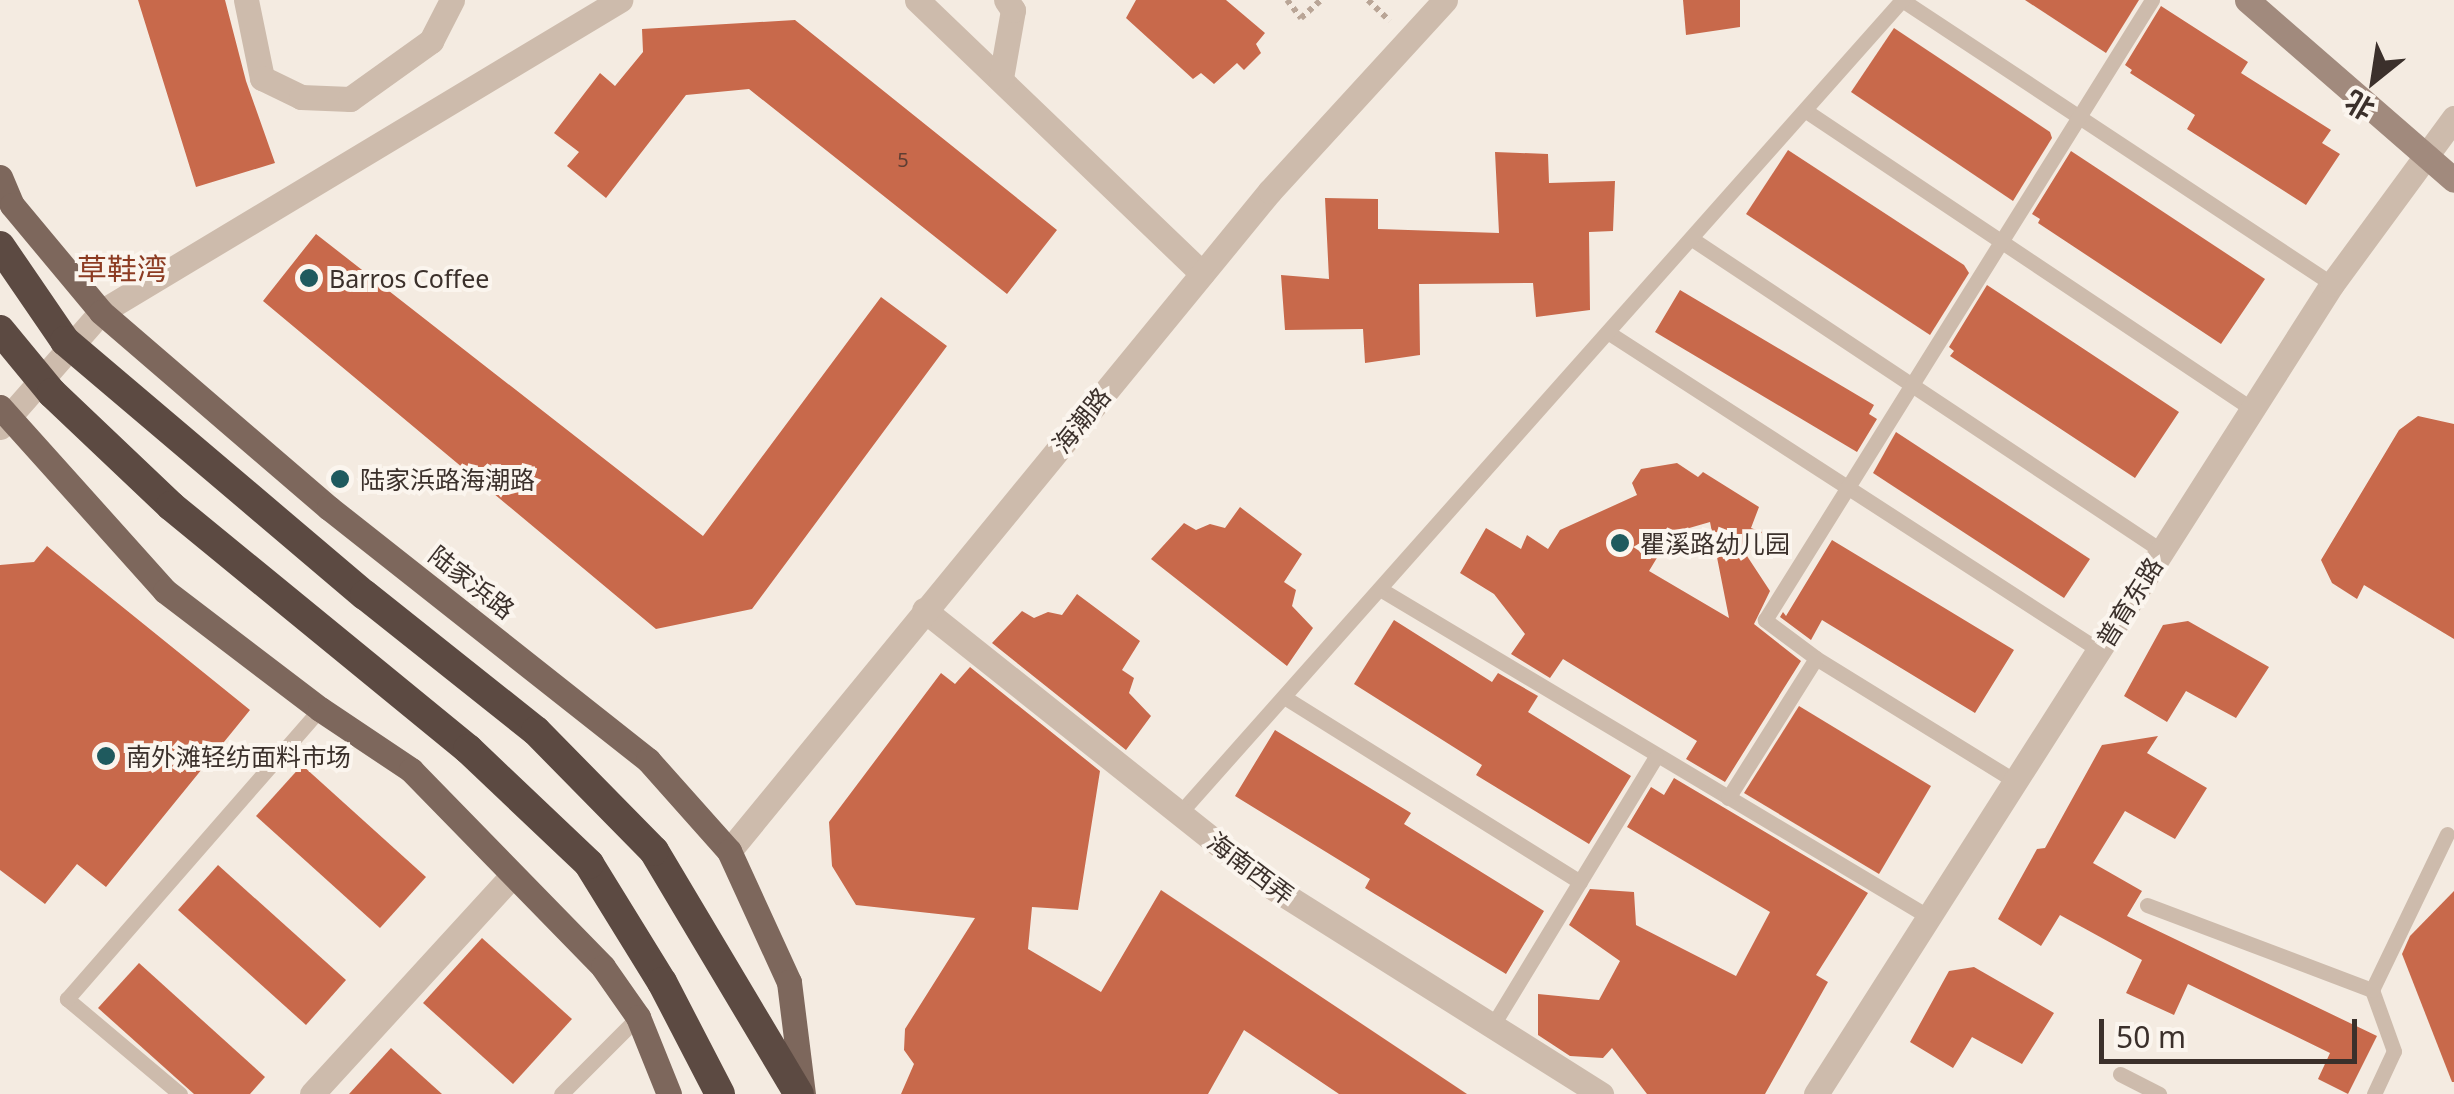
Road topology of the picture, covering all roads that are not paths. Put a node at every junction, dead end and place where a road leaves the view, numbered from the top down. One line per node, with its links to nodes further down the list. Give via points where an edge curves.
1 (246, 0): 2 (street, via 262,78 301,97 350,100 432,41)
2 (452, 0)
3 (620, 0): 22 (street)
4 (917, 0): 10 (street)
5 (1006, 0): 10 (street, via 1013,10)
6 (1445, 0): 20 (street, 海潮路)
7 (1902, 0): 11 (lane); 12 (lane)
8 (2152, 0): 12 (lane)
9 (2248, 0): 14 (street)
10 (1000, 78): 20 (street)
11 (1806, 111): 17 (lane); 18 (lane)
12 (2079, 117): 18 (lane); 21 (lane)
13 (2454, 118): 14 (street, 普育东路)
14 (2426, 154): 16 (street); 21 (street, 普育东路)
15 (0, 177): 22 (main road, 陆家浜路, via 12,205)
16 (2454, 180)
17 (1692, 239): 24 (lane); 25 (lane)
18 (2002, 241): 25 (lane); 26 (lane)
19 (0, 246): 55 (highway, bridge, via 65,341 536,731 654,850)
20 (1202, 273): 31 (street, 海潮路)
21 (2332, 284): 26 (street, 普育东路)
22 (101, 312): 27 (street); 41 (main road, 陆家浜路, via 329,508 648,760)
23 (0, 330): 54 (highway, bridge, via 52,393 171,506 468,749 589,864 662,982)
24 (1609, 333): 28 (lane); 30 (lane)
25 (1912, 384): 28 (lane); 29 (lane)
26 (2252, 410): 29 (street, 普育东路)
27 (3, 417): 35 (main road, via 165,591)
28 (1848, 488): 32 (lane); 33 (lane, via 1765,620)
29 (2162, 550): 32 (street, 普育东路)
30 (1380, 590): 34 (lane); 36 (lane)
31 (924, 610): 39 (street, 海南西弄); 41 (street, 海潮路)
32 (2098, 650): 37 (street, 普育东路)
33 (1816, 658): 37 (lane); 38 (lane)
34 (1284, 697): 39 (lane); 43 (lane)
35 (320, 709): 42 (main road, via 410,770); 50 (lane, via 67,998)
36 (1656, 756): 38 (lane); 43 (lane)
37 (2015, 781): 45 (street, 普育东路)
38 (1728, 798): 45 (lane)
39 (1179, 814): 48 (street, 海南西弄, via 1272,887)
40 (2447, 834): 46 (lane)
41 (729, 851): 55 (main road, 陆家浜路, via 789,982)
42 (512, 875): 47 (main road, via 603,967); 51 (street)
43 (1580, 882): 48 (lane)
44 (2147, 906): 46 (lane)
45 (1929, 917): 57 (street, 普育东路)
46 (2372, 990): 59 (lane, via 2394,1051)
47 (638, 1017): 52 (lane); 53 (main road)
48 (1491, 1028): 56 (street, 海南西弄)
49 (2120, 1074): 58 (lane)
50 (180, 1094)
51 (312, 1094)
52 (561, 1094)
53 (669, 1094)
54 (720, 1094)
55 (801, 1094)
56 (1600, 1094)
57 (1816, 1094)
58 (2158, 1094)
59 (2374, 1094)

